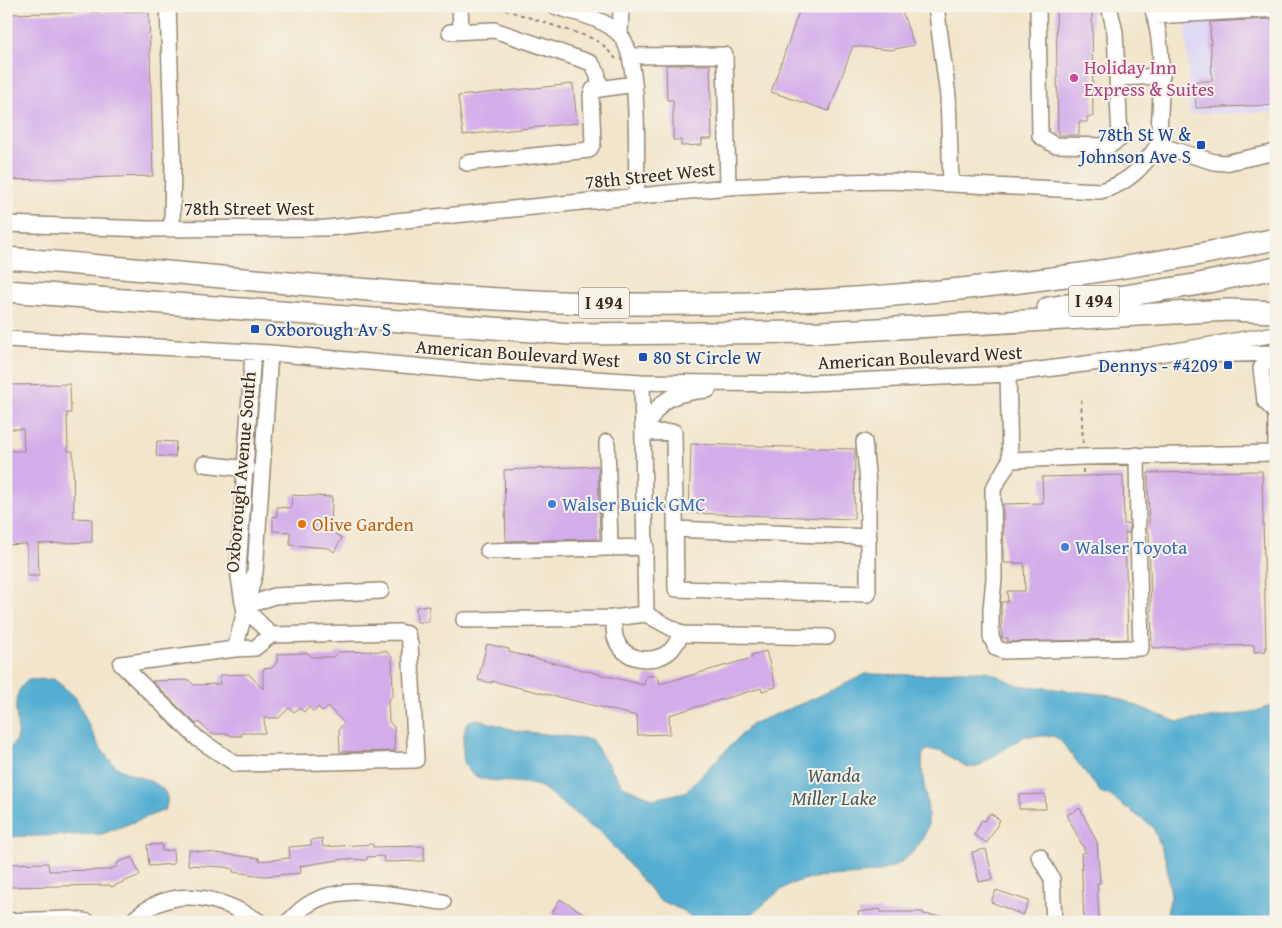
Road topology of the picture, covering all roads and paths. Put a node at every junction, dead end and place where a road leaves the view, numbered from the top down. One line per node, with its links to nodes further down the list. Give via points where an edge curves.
1 (168, 6): 24 (street)
2 (460, 6): 15 (street, via 456,32 494,30 591,63 597,72)
3 (554, 6): 10 (street, via 609,26)
4 (621, 6): 10 (street)
5 (936, 6): 19 (street, via 948,96)
6 (1038, 6): 13 (street, via 1040,136 1054,145 1109,146 1120,139)
7 (1109, 6): 13 (street, via 1115,32)
8 (1276, 9): 9 (street)
9 (1153, 11): 12 (street, via 1160,40)
10 (620, 35): 11 (street)
11 (631, 56): 14 (street); 20 (street, via 725,55)
12 (1162, 76): 13 (street); 16 (street)
13 (1117, 78)
14 (634, 84): 15 (street); 21 (street)
15 (600, 88): 18 (street, via 593,90 591,95 593,143 589,150)
16 (1158, 145): 17 (street, via 1225,163); 19 (street, 78th Street West, via 1145,164 1127,181 1100,191)
17 (1276, 152)
18 (467, 163)
19 (951, 184): 20 (street, 78th Street West, via 849,182)
20 (728, 187): 21 (street, 78th Street West)
21 (637, 196): 24 (street, 78th Street West, via 371,225 291,229)
22 (6, 224): 24 (street, 78th Street West)
23 (1276, 226): 26 (highway)
24 (172, 228)
25 (1276, 239): 26 (highway, I 494)
26 (1200, 255): 27 (highway, I 494, via 945,291 840,300 700,304 466,297)
27 (6, 258)
28 (1276, 268): 31 (highway, I 494, via 1062,306)
29 (6, 291): 31 (highway, I 494, via 570,334 822,332)
30 (1276, 312): 31 (highway, via 1230,310)
31 (911, 326)
32 (1276, 334): 36 (street, American Boulevard West)
33 (6, 339): 34 (street, American Boulevard West)
34 (253, 352): 35 (street, American Boulevard West); 51 (street, Oxborough Avenue South)
35 (270, 354): 39 (street, American Boulevard West); 59 (street, Oxborough Avenue South, via 254,572)
36 (1146, 356): 37 (street, American Boulevard West); 38 (street, American Boulevard West)
37 (1272, 358): 42 (street, via 1261,368 1265,401)
38 (1008, 374): 40 (street, American Boulevard West); 49 (street)
39 (642, 382): 40 (street, American Boulevard West); 43 (street)
40 (774, 384): 43 (street, via 678,393 651,414)
41 (1081, 399): 48 (path)
42 (1275, 409): 46 (street)
43 (644, 433): 53 (street, via 674,432); 56 (street)
44 (607, 442): 55 (street)
45 (864, 442): 54 (street)
46 (1276, 453): 47 (street)
47 (1136, 455): 48 (street); 49 (street, via 1140,648 1004,652 996,648 991,637 993,489)
48 (1083, 456): 49 (street); 52 (path)
49 (1010, 460)
50 (204, 464): 51 (street)
51 (247, 469): 59 (street, Oxborough Avenue South, via 238,570)
52 (1083, 476)
53 (675, 529): 54 (street); 54 (street, via 676,589 711,591 868,594)
54 (869, 537)
55 (610, 547): 56 (street); 57 (street)
56 (646, 547): 60 (street)
57 (488, 551)
58 (381, 591): 59 (street, via 274,596)
59 (244, 607): 64 (street); 66 (street)
60 (646, 614): 61 (street); 63 (street)
61 (613, 618): 62 (street); 63 (street, via 616,638 624,651 636,658 652,660 671,650)
62 (464, 620)
63 (682, 634): 65 (street)
64 (271, 635): 66 (street, via 255,648); 66 (street, via 407,634 416,760 236,764 198,739 121,664)
65 (827, 637)
66 (234, 649)
67 (1040, 856): 74 (street, via 1052,879)
68 (443, 902): 73 (street, via 341,892 309,904)
69 (6, 921): 70 (street, via 72,918)
70 (88, 922)
71 (131, 922): 72 (street, via 158,902 197,897 231,906)
72 (260, 922)
73 (288, 922)
74 (1054, 922)

